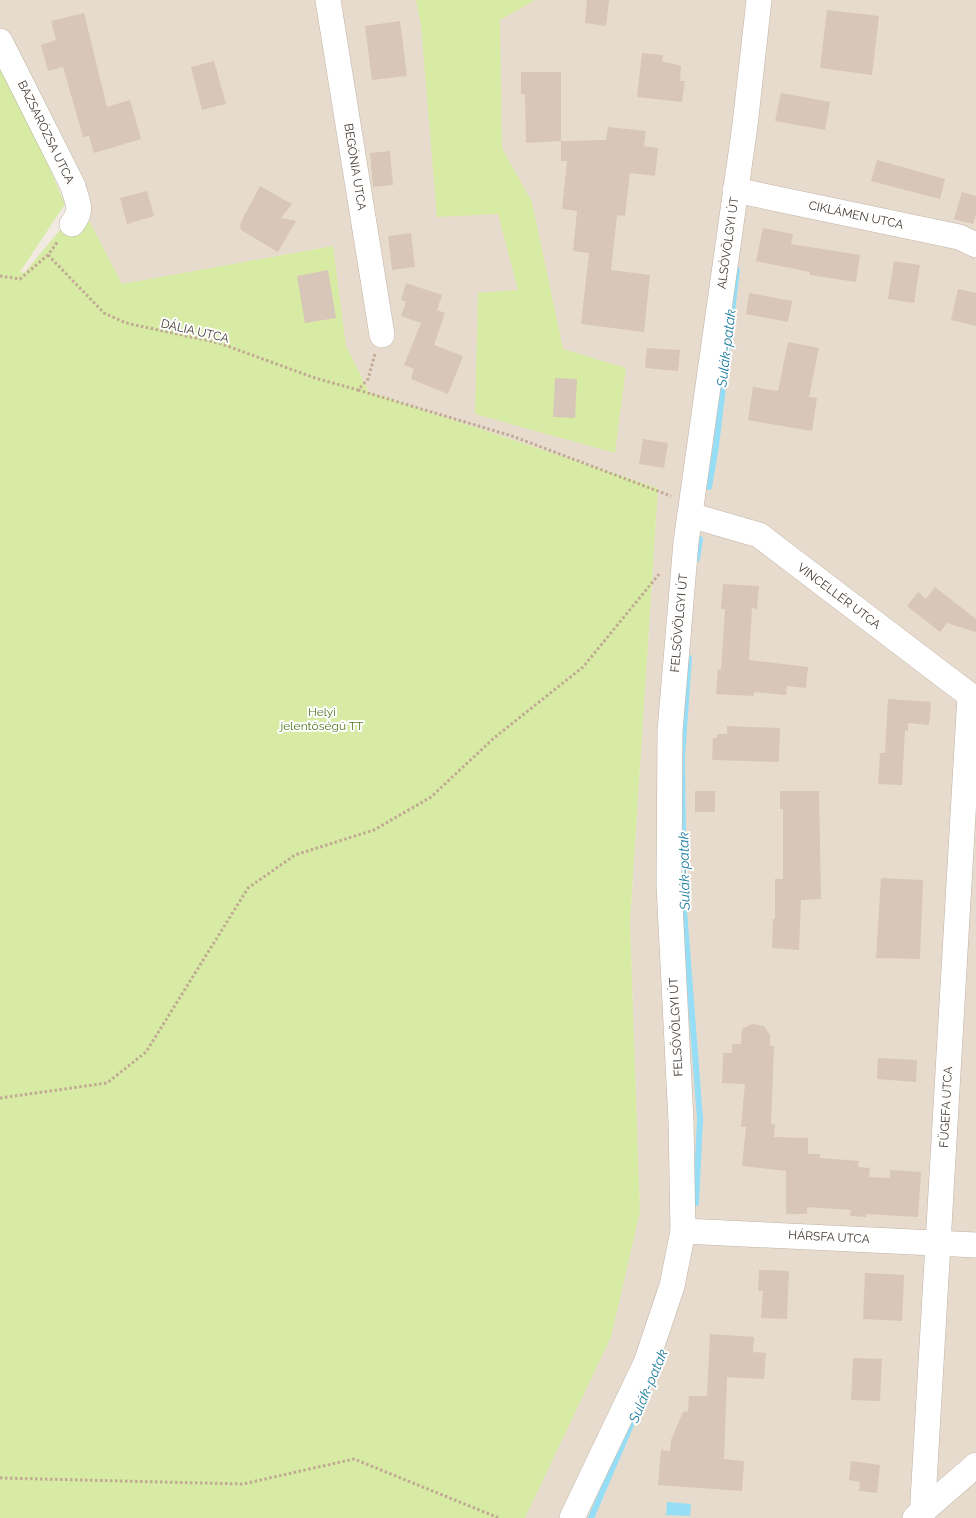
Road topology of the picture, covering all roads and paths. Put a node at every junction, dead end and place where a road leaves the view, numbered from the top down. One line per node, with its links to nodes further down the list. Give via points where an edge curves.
1 (328, 0): 8 (street, BEGÓNIA UTCA)
2 (760, 0): 4 (street, ALSÓVÖLGYI ÚT)
3 (0, 41): 5 (street, BAZSARÓZSA UTCA, via 73,186 80,210)
4 (735, 190): 6 (street, CIKLÁMEN UTCA, via 959,237); 10 (street, ALSÓVÖLGYI ÚT)
5 (72, 224)
6 (976, 245)
7 (0, 276): 9 (path, DÁLIA UTCA, via 20,279 48,255 104,313 126,323 219,343)
8 (382, 335): 9 (path, via 368,379)
9 (358, 390): 10 (path, DÁLIA UTCA, via 512,436 678,499)
10 (692, 508): 12 (street, VINCELLÉR UTCA, via 759,535); 14 (street, FELSŐVÖLGYI ÚT, via 686,542 670,740 669,885)
11 (662, 571): 13 (path, via 584,667 494,738 431,797 374,830 295,855 248,888 146,1052 106,1083)
12 (973, 697): 15 (street, FÜGEFA UTCA)
13 (0, 1098)
14 (683, 1231): 15 (street, HÁRSFA UTCA); 21 (street, FELSŐVÖLGYI ÚT, via 672,1286 646,1363)
15 (938, 1242): 16 (street, HÁRSFA UTCA); 19 (street, FÜGEFA UTCA)
16 (976, 1245)
17 (976, 1465): 19 (street)
18 (0, 1478): 20 (path, via 243,1484 354,1459)
19 (920, 1517)
20 (499, 1518)
21 (572, 1518)

